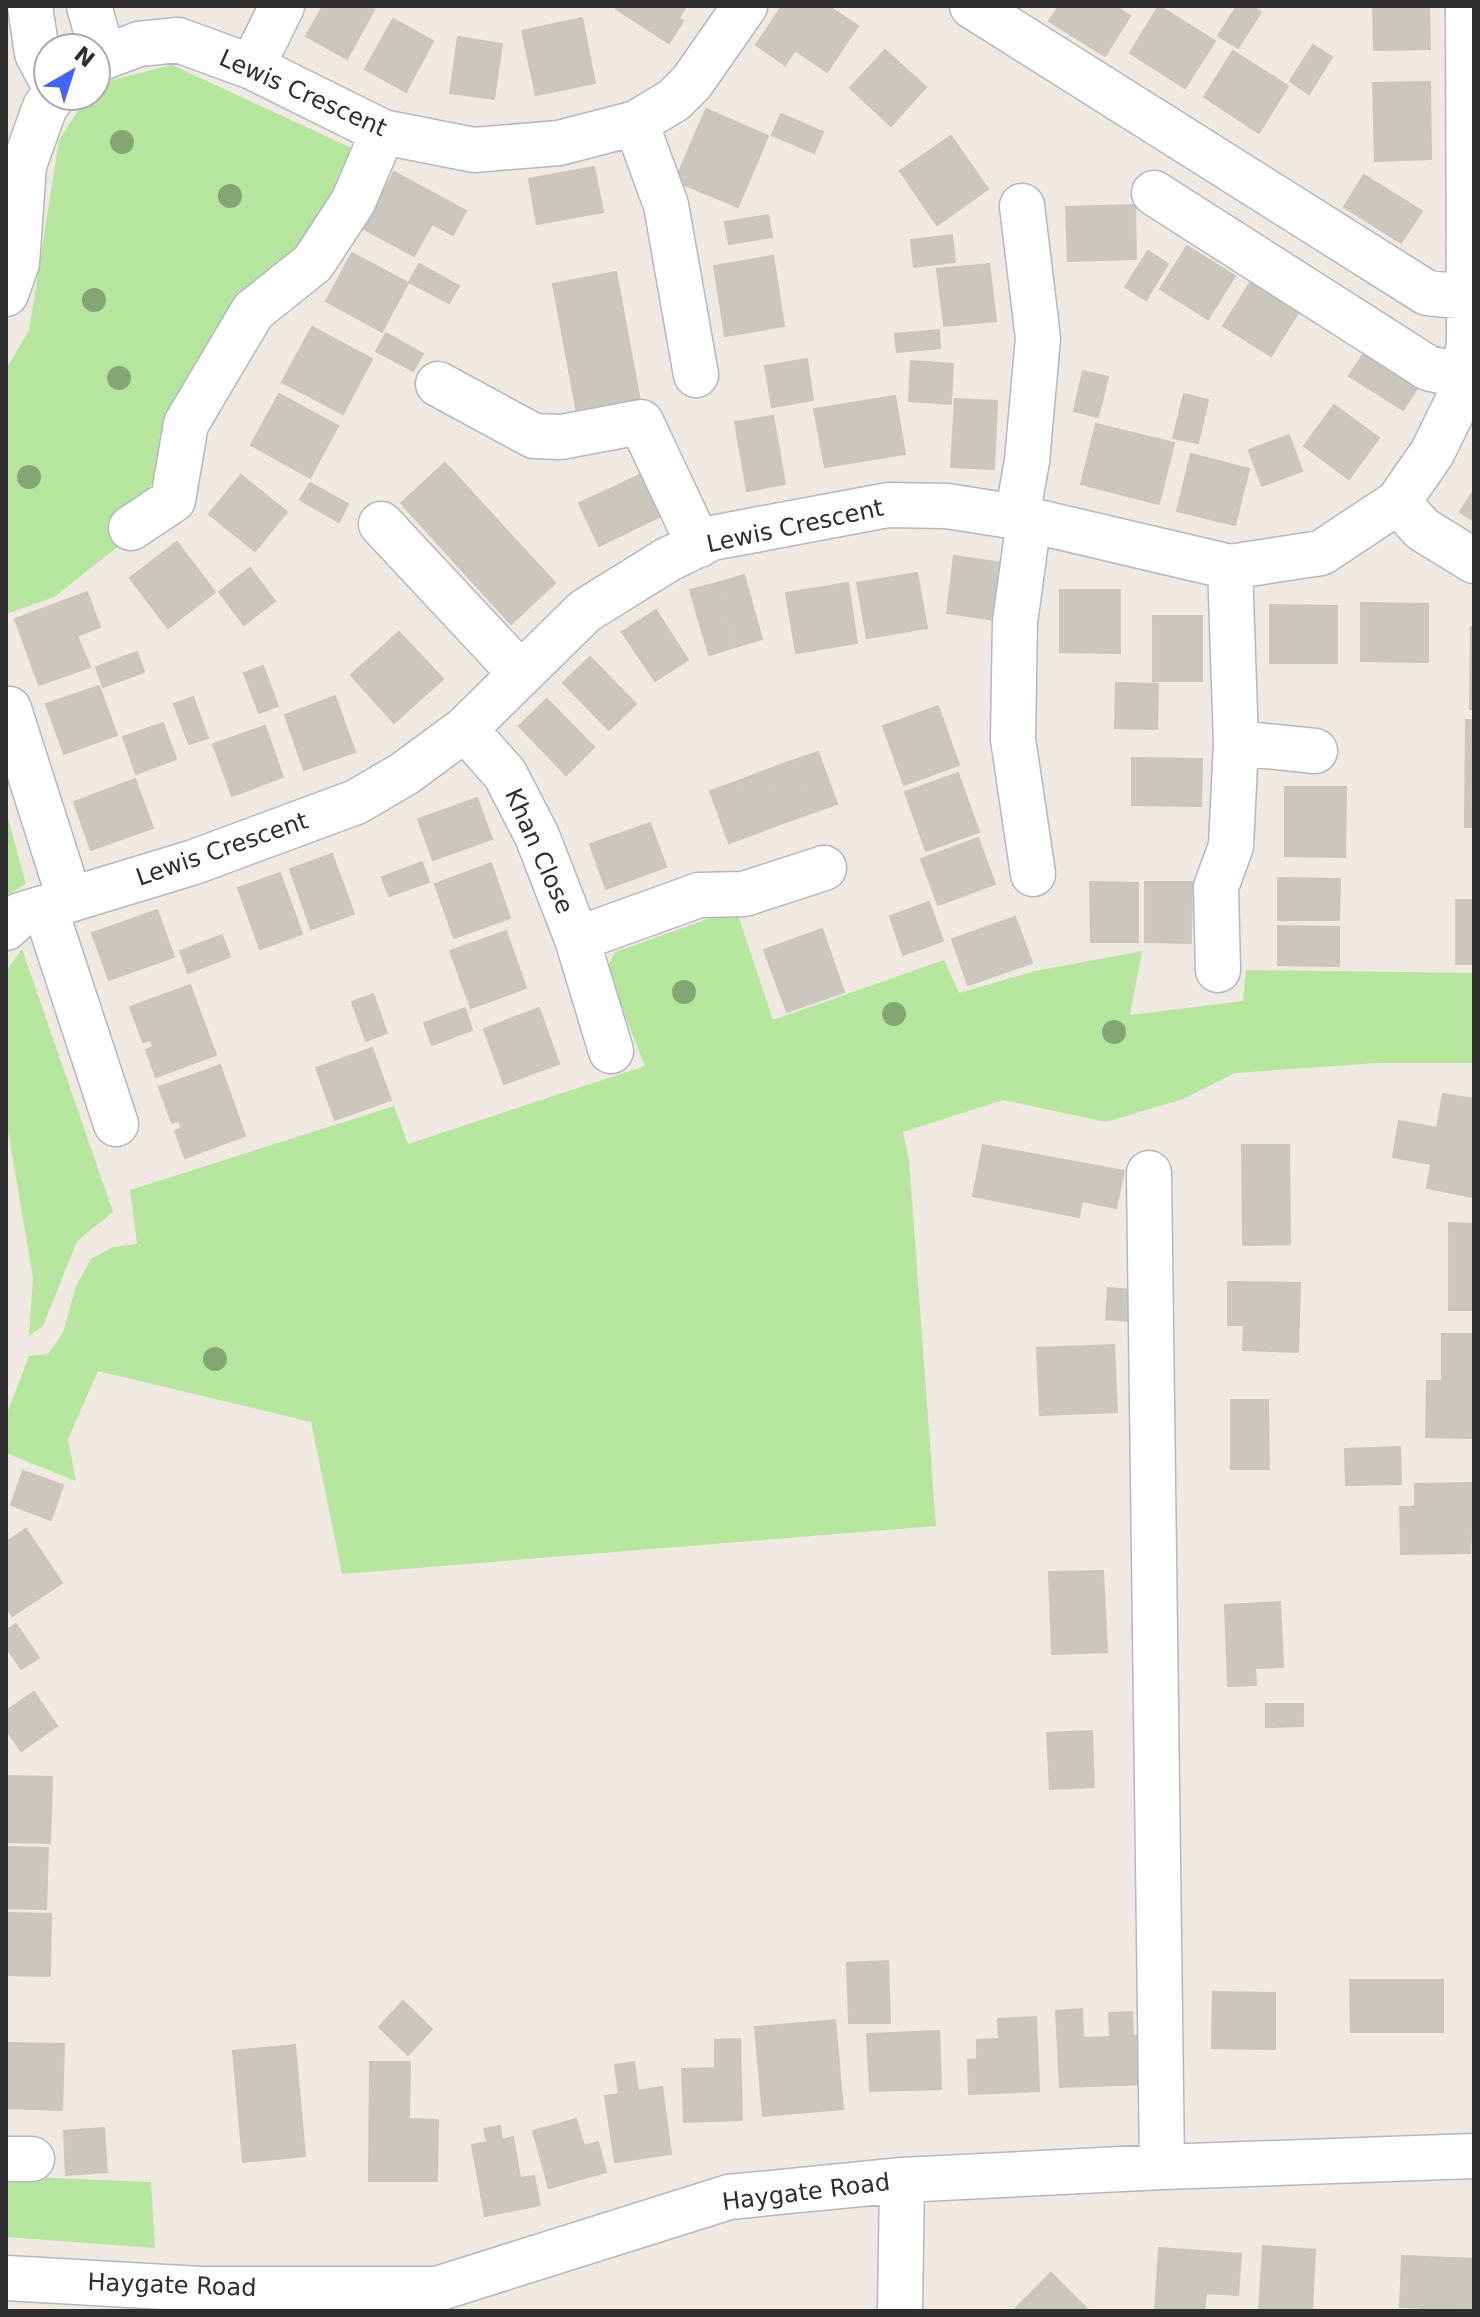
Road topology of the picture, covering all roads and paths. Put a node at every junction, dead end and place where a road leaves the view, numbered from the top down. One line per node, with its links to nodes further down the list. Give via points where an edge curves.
1 (30, 6): 7 (street)
2 (89, 6): 8 (street)
3 (282, 6): 10 (street)
4 (745, 6): 12 (street, Lewis Crescent, via 692,82)
5 (972, 6): 18 (street)
6 (1468, 6): 18 (street, Lewis Crescent)
7 (34, 32)
8 (94, 32)
9 (112, 54): 10 (street, Lewis Crescent, via 139,44 178,40)
10 (252, 67): 13 (street, Lewis Crescent)
11 (42, 112): 14 (street)
12 (636, 123): 13 (street, Lewis Crescent, via 559,143 474,150); 19 (street, via 666,205)
13 (383, 132): 25 (street, via 353,202 313,263 253,311 186,424 173,500)
14 (15, 163): 17 (street, via 17,263)
15 (1154, 193): 20 (street, via 1428,368)
16 (1022, 206): 23 (street, via 1038,338)
17 (6, 294)
18 (1470, 315): 20 (street, Lewis Crescent)
19 (696, 375)
20 (1462, 376): 22 (street, Lewis Crescent, via 1457,402 1432,453)
21 (438, 384): 26 (street, via 534,436 561,437 641,422)
22 (1398, 502): 27 (street, via 1422,529); 28 (street, Lewis Crescent, via 1321,553)
23 (1023, 519): 26 (street, Lewis Crescent, via 947,506 888,505 712,538); 28 (street, Lewis Crescent); 35 (street, via 1013,739)
24 (381, 524): 29 (street)
25 (131, 528)
26 (699, 545): 29 (street, Lewis Crescent, via 585,611)
27 (1474, 561)
28 (1230, 567): 32 (street)
29 (521, 674): 31 (street, Lewis Crescent)
30 (9, 709): 36 (street)
31 (465, 729): 36 (street, Lewis Crescent, via 356,802 194,862); 38 (street, Khan Close, via 505,774 537,836)
32 (1236, 743): 33 (street); 39 (street, via 1231,846 1216,887)
33 (1315, 751)
34 (824, 868): 38 (street, Khan Close, via 744,894 699,895)
35 (1033, 874)
36 (58, 904): 37 (street, Lewis Crescent, via 20,915); 41 (street)
37 (6, 928)
38 (577, 939): 40 (street, Khan Close)
39 (1218, 970)
40 (611, 1051)
41 (116, 1124)
42 (1149, 1173): 44 (street)
43 (1474, 2156): 44 (street, Haygate Road)
44 (1162, 2167): 45 (street, Haygate Road)
45 (902, 2180): 46 (street, Haygate Road, via 729,2197 437,2289 200,2289); 47 (street)
46 (6, 2278)
47 (900, 2311)

